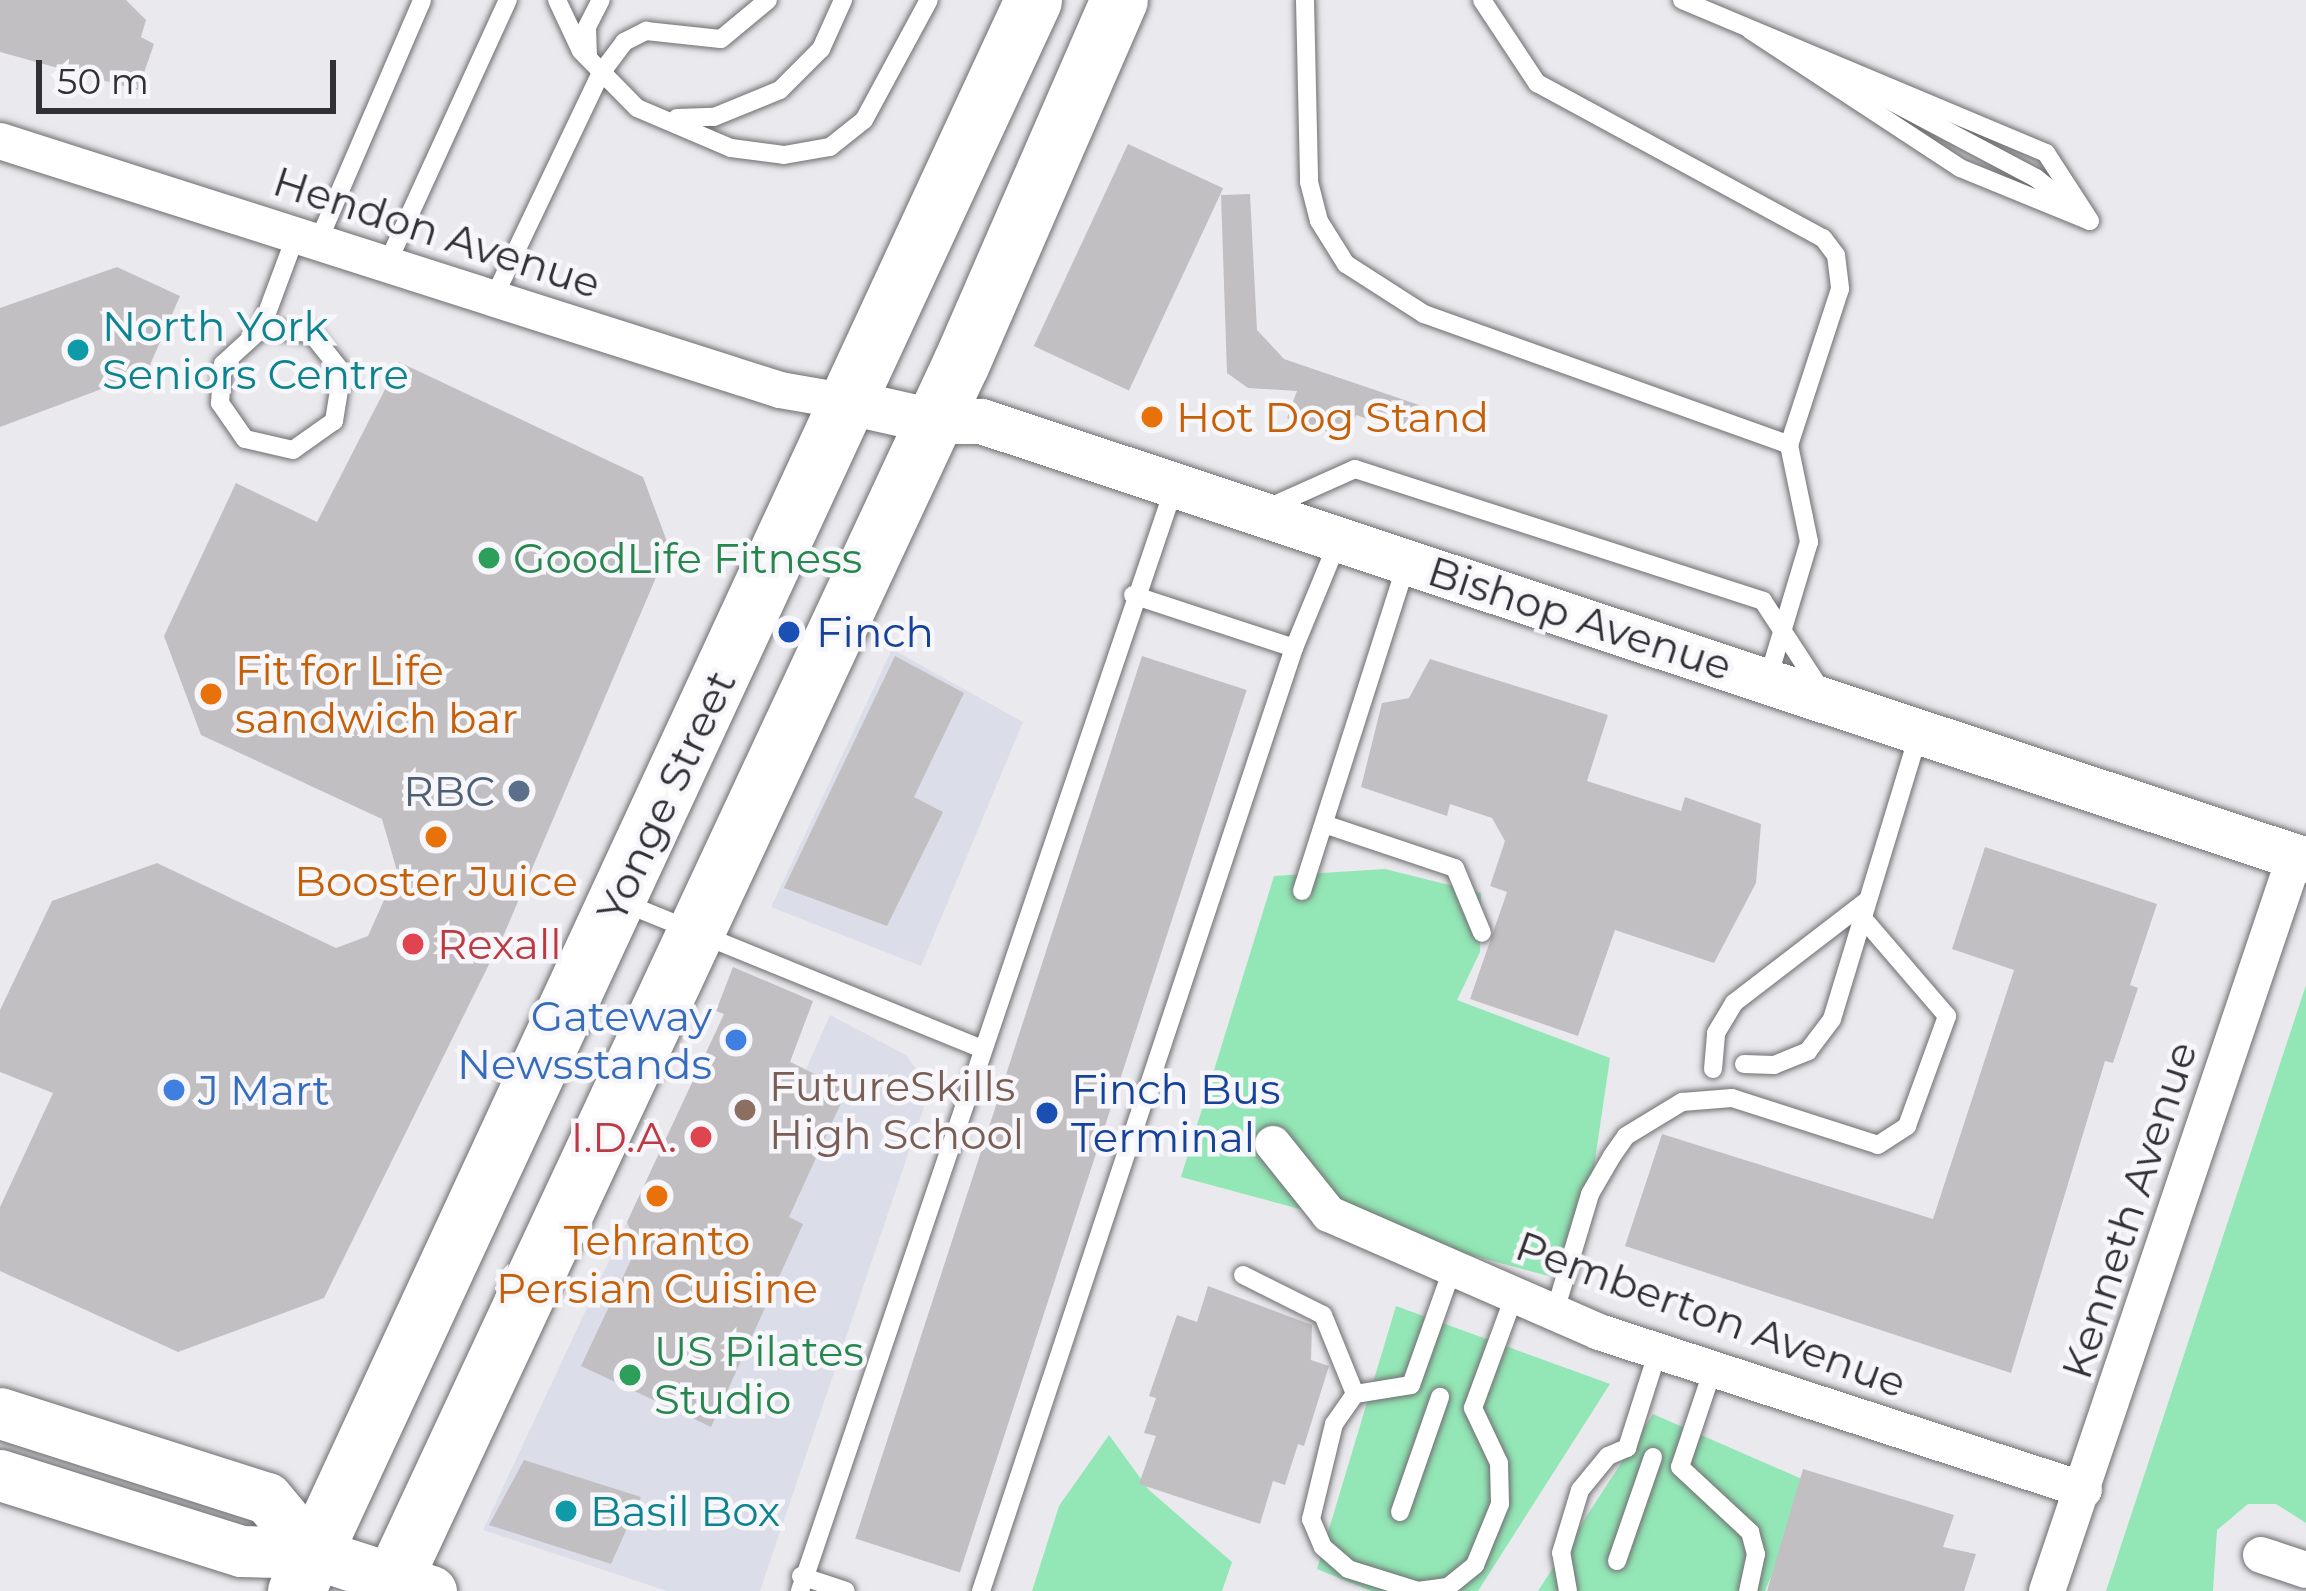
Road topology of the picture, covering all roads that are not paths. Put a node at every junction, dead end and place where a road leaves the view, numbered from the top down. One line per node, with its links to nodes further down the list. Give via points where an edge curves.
1 (422, 0): 17 (lane)
2 (508, 0): 18 (lane)
3 (557, 0): 14 (lane)
4 (601, 0): 14 (lane, via 586,27)
5 (768, 0): 14 (lane, via 721,39 638,33)
6 (843, 0): 15 (lane, via 812,60 767,97 699,119)
7 (929, 0): 15 (lane, via 881,99 830,147 796,155 745,151)
8 (1033, 0): 21 (main road, Yonge Street)
9 (1119, 0): 22 (main road, Yonge Street)
10 (1305, 0): 23 (lane, via 1309,182 1319,221 1346,264 1424,314)
11 (1482, 0): 23 (lane, via 1537,83 1832,248 1840,289)
12 (1682, 0): 13 (lane)
13 (1721, 10): 13 (lane, via 2036,178 2090,221 2046,153)
14 (595, 67): 15 (lane); 19 (lane)
15 (637, 108)
16 (0, 141): 17 (street, Hendon Avenue)
17 (307, 239): 18 (street, Hendon Avenue); 20 (lane)
18 (386, 264): 19 (street, Hendon Avenue)
19 (494, 297): 21 (street, Hendon Avenue, via 780,390)
20 (261, 329): 20 (lane, via 310,333 342,372 334,422 293,450 244,439 220,403 223,364)
21 (849, 402): 22 (street, Bishop Avenue); 37 (main road, Yonge Street)
22 (933, 421): 24 (street, Bishop Avenue, via 981,421); 39 (main road, Yonge Street)
23 (1789, 445): 29 (lane, via 1809,542)
24 (1175, 485): 25 (street, Bishop Avenue); 28 (lane)
25 (1258, 512): 26 (street, Bishop Avenue); 29 (lane, via 1355,469 1763,601)
26 (1339, 539): 27 (street, Bishop Avenue); 30 (lane, via 1324,592)
27 (1407, 561): 31 (street, Bishop Avenue); 34 (lane)
28 (1132, 595): 30 (lane); 41 (lane)
29 (1781, 634): 31 (lane); 32 (lane)
30 (1294, 648): 69 (lane)
31 (1768, 679): 32 (street, Bishop Avenue)
32 (1826, 697): 33 (street, Bishop Avenue)
33 (1920, 729): 35 (street, Bishop Avenue); 38 (lane)
34 (1324, 824): 36 (lane); 40 (lane, via 1455,868)
35 (2300, 858): 60 (street, Kenneth Avenue)
36 (1302, 891)
37 (617, 900): 39 (lane); 65 (main road, Yonge Street)
38 (1863, 909): 42 (lane, via 1832,1019 1808,1051 1774,1065); 43 (lane, via 1734,1004 1717,1033); 48 (lane, via 1947,1016 1907,1126 1878,1145 1732,1098 1682,1102 1626,1136 1612,1156 1590,1194)
39 (697, 933): 41 (lane); 67 (main road, Yonge Street)
40 (1482, 933)
41 (979, 1048): 66 (lane)
42 (1744, 1064)
43 (1713, 1069)
44 (1273, 1144): 45 (street, Pemberton Avenue, via 1329,1214)
45 (1453, 1268): 47 (street, Pemberton Avenue); 51 (lane)
46 (1244, 1275): 52 (lane, via 1324,1315)
47 (1515, 1294): 48 (street, Pemberton Avenue); 54 (lane)
48 (1555, 1311): 49 (street, Pemberton Avenue)
49 (1658, 1351): 50 (street, Pemberton Avenue); 56 (lane)
50 (1713, 1369): 58 (lane); 60 (street, Pemberton Avenue)
51 (1411, 1384): 52 (lane); 53 (lane)
52 (1355, 1394): 54 (lane, via 1334,1424 1311,1519 1323,1547 1348,1569 1418,1591 1448,1587 1475,1565 1500,1504 1499,1463)
53 (1440, 1396): 54 (lane); 61 (lane)
54 (1473, 1408)
55 (0, 1413): 65 (main road, via 267,1498)
56 (1627, 1448): 57 (lane); 70 (lane, via 1608,1456 1580,1490 1561,1552)
57 (1653, 1457): 58 (lane); 63 (lane)
58 (1680, 1467): 71 (lane, via 1750,1532 1756,1554)
59 (0, 1475): 65 (main road)
60 (2084, 1490): 72 (street, Kenneth Avenue)
61 (1400, 1512)
62 (2260, 1556): 64 (street)
63 (1617, 1561)
64 (2306, 1570)
65 (305, 1572): 67 (main road)
66 (800, 1583): 68 (lane)
67 (404, 1587)
68 (846, 1591)
69 (981, 1591)
70 (1568, 1591)
71 (1748, 1591)
72 (2048, 1591)

